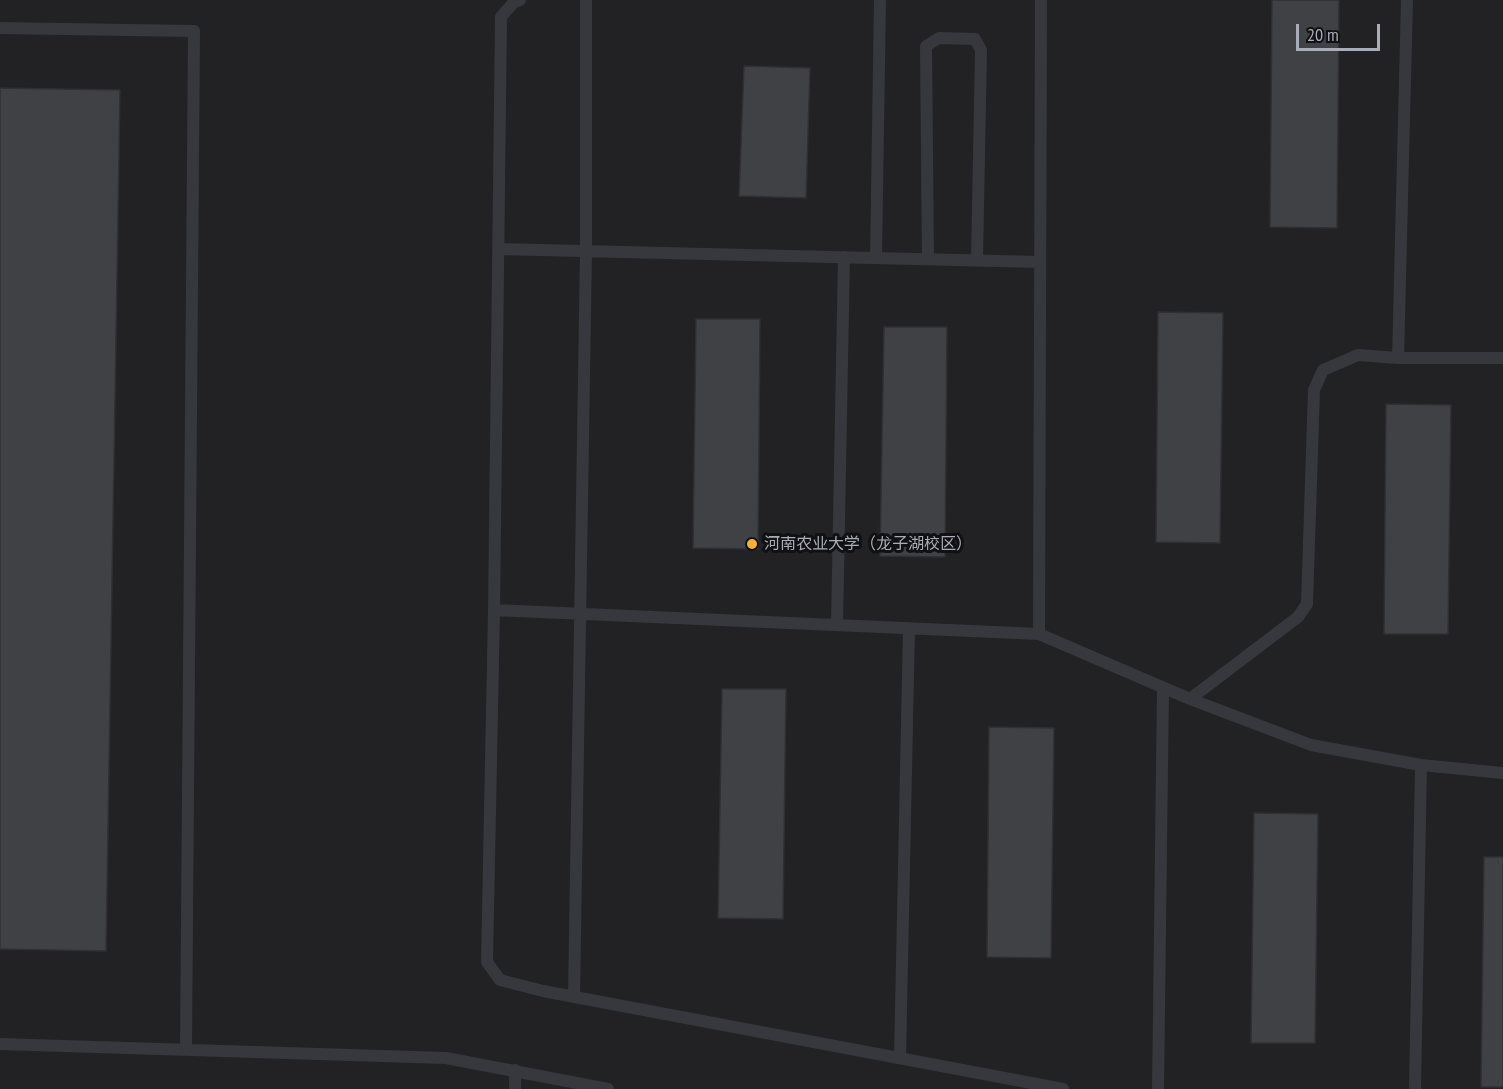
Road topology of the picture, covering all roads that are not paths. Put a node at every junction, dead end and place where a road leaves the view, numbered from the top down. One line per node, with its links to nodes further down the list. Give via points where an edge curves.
1 (520, 0): 7 (lane, via 501,17)
2 (586, 0): 8 (lane)
3 (880, 0): 10 (lane)
4 (1041, 0): 13 (lane)
5 (1407, 0): 14 (lane)
6 (0, 28): 27 (lane, via 194,31)
7 (498, 249): 8 (lane); 16 (lane)
8 (586, 251): 9 (lane); 17 (lane)
9 (844, 257): 10 (lane); 18 (lane)
10 (876, 258): 11 (lane)
11 (928, 259): 12 (lane); 12 (lane, via 926,46 939,38 975,39 981,50)
12 (976, 260): 13 (lane)
13 (1040, 262): 20 (lane)
14 (1398, 358): 15 (lane); 22 (lane, via 1358,355 1323,370 1314,390 1307,604 1298,617)
15 (1503, 358)
16 (494, 610): 17 (lane); 25 (lane, via 487,962 500,980)
17 (579, 614): 18 (lane); 25 (lane)
18 (837, 625): 19 (lane)
19 (909, 628): 20 (lane); 28 (lane)
20 (1038, 634): 21 (lane)
21 (1163, 688): 22 (lane); 33 (lane)
22 (1190, 699): 23 (lane, via 1311,745)
23 (1421, 765): 24 (lane); 34 (lane)
24 (1503, 773)
25 (574, 997): 28 (lane)
26 (0, 1044): 27 (lane)
27 (186, 1049): 29 (lane, via 446,1058)
28 (900, 1057): 32 (lane)
29 (515, 1070): 30 (lane); 31 (lane)
30 (514, 1089)
31 (608, 1089)
32 (1062, 1089)
33 (1158, 1089)
34 (1415, 1089)

